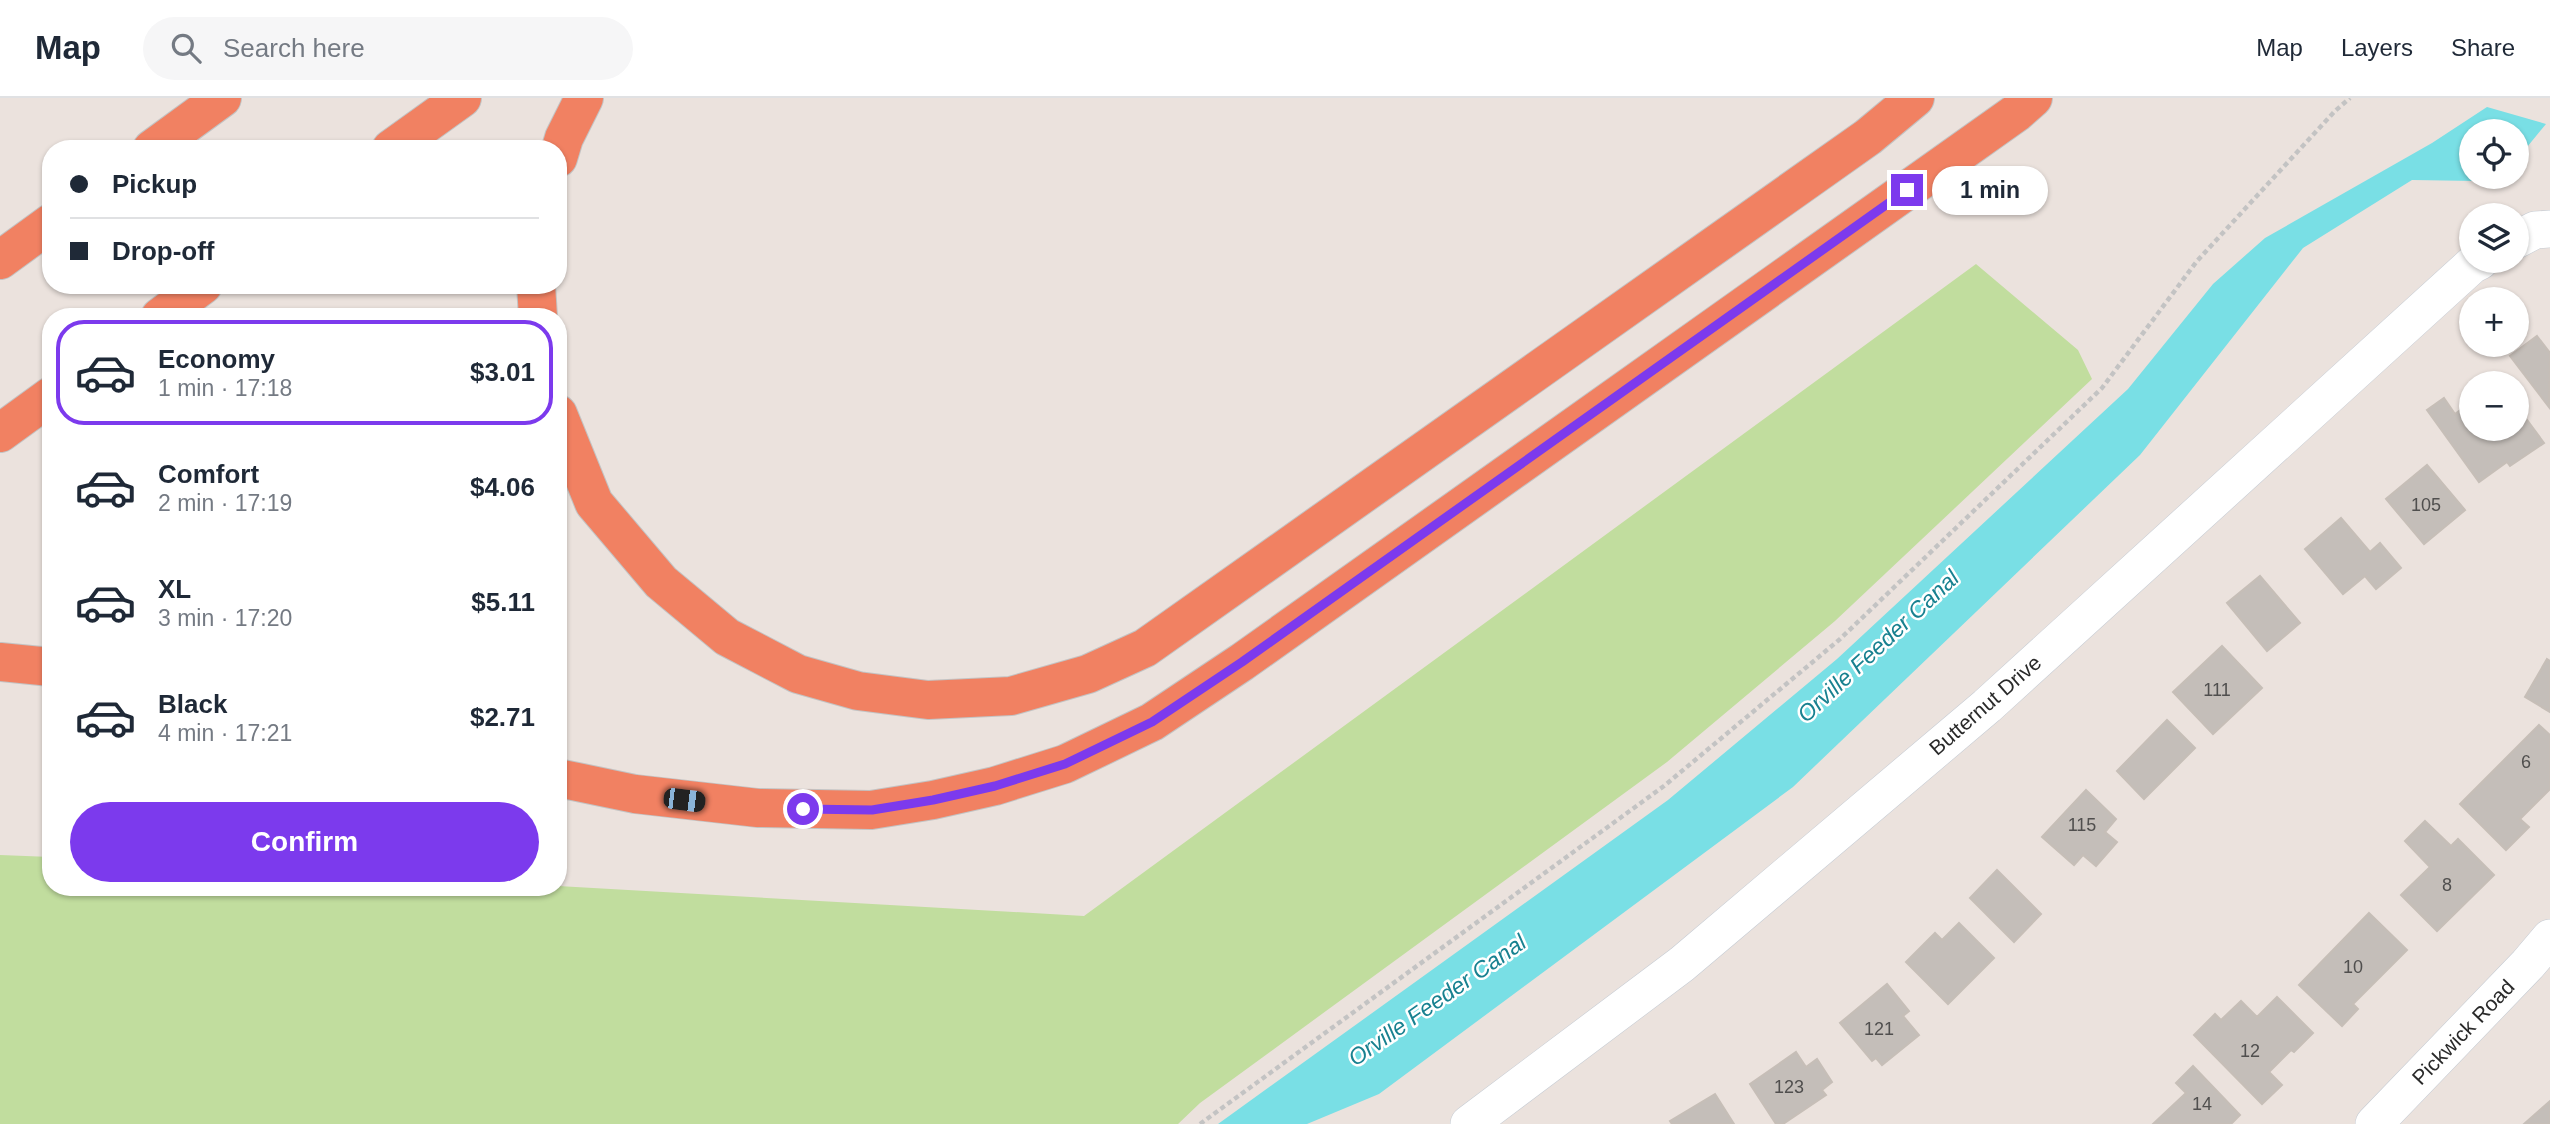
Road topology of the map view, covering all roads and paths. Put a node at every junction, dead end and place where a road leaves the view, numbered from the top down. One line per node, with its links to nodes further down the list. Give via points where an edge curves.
1 (222, 98): 7 (highway)
2 (462, 98): 8 (highway)
3 (584, 98): 9 (highway)
4 (1915, 98): 19 (highway, via 1868,137 1145,648 1088,674 1011,696 928,700 858,691 798,674 727,637 661,582 594,503)
5 (2033, 98): 22 (highway, via 1242,662 1152,722 1065,764 970,792 872,810 758,808 635,794)
6 (2350, 98): 24 (path, via 2197,261 2102,388 1839,640 1664,786)
7 (164, 140)
8 (404, 140)
9 (563, 140)
10 (2550, 229): 12 (street)
11 (42, 230): 13 (highway)
12 (2529, 233)
13 (0, 260)
14 (2463, 273): 25 (street, Butternut Drive, via 1987,706 1682,964)
15 (192, 294): 16 (highway)
16 (172, 308)
17 (42, 403): 18 (highway)
18 (0, 433)
19 (567, 436)
20 (0, 662): 21 (highway)
21 (42, 666)
22 (567, 780)
23 (2550, 938): 26 (street, Pickwick Road)
24 (1200, 1124)
25 (1469, 1124)
26 (2374, 1124)

